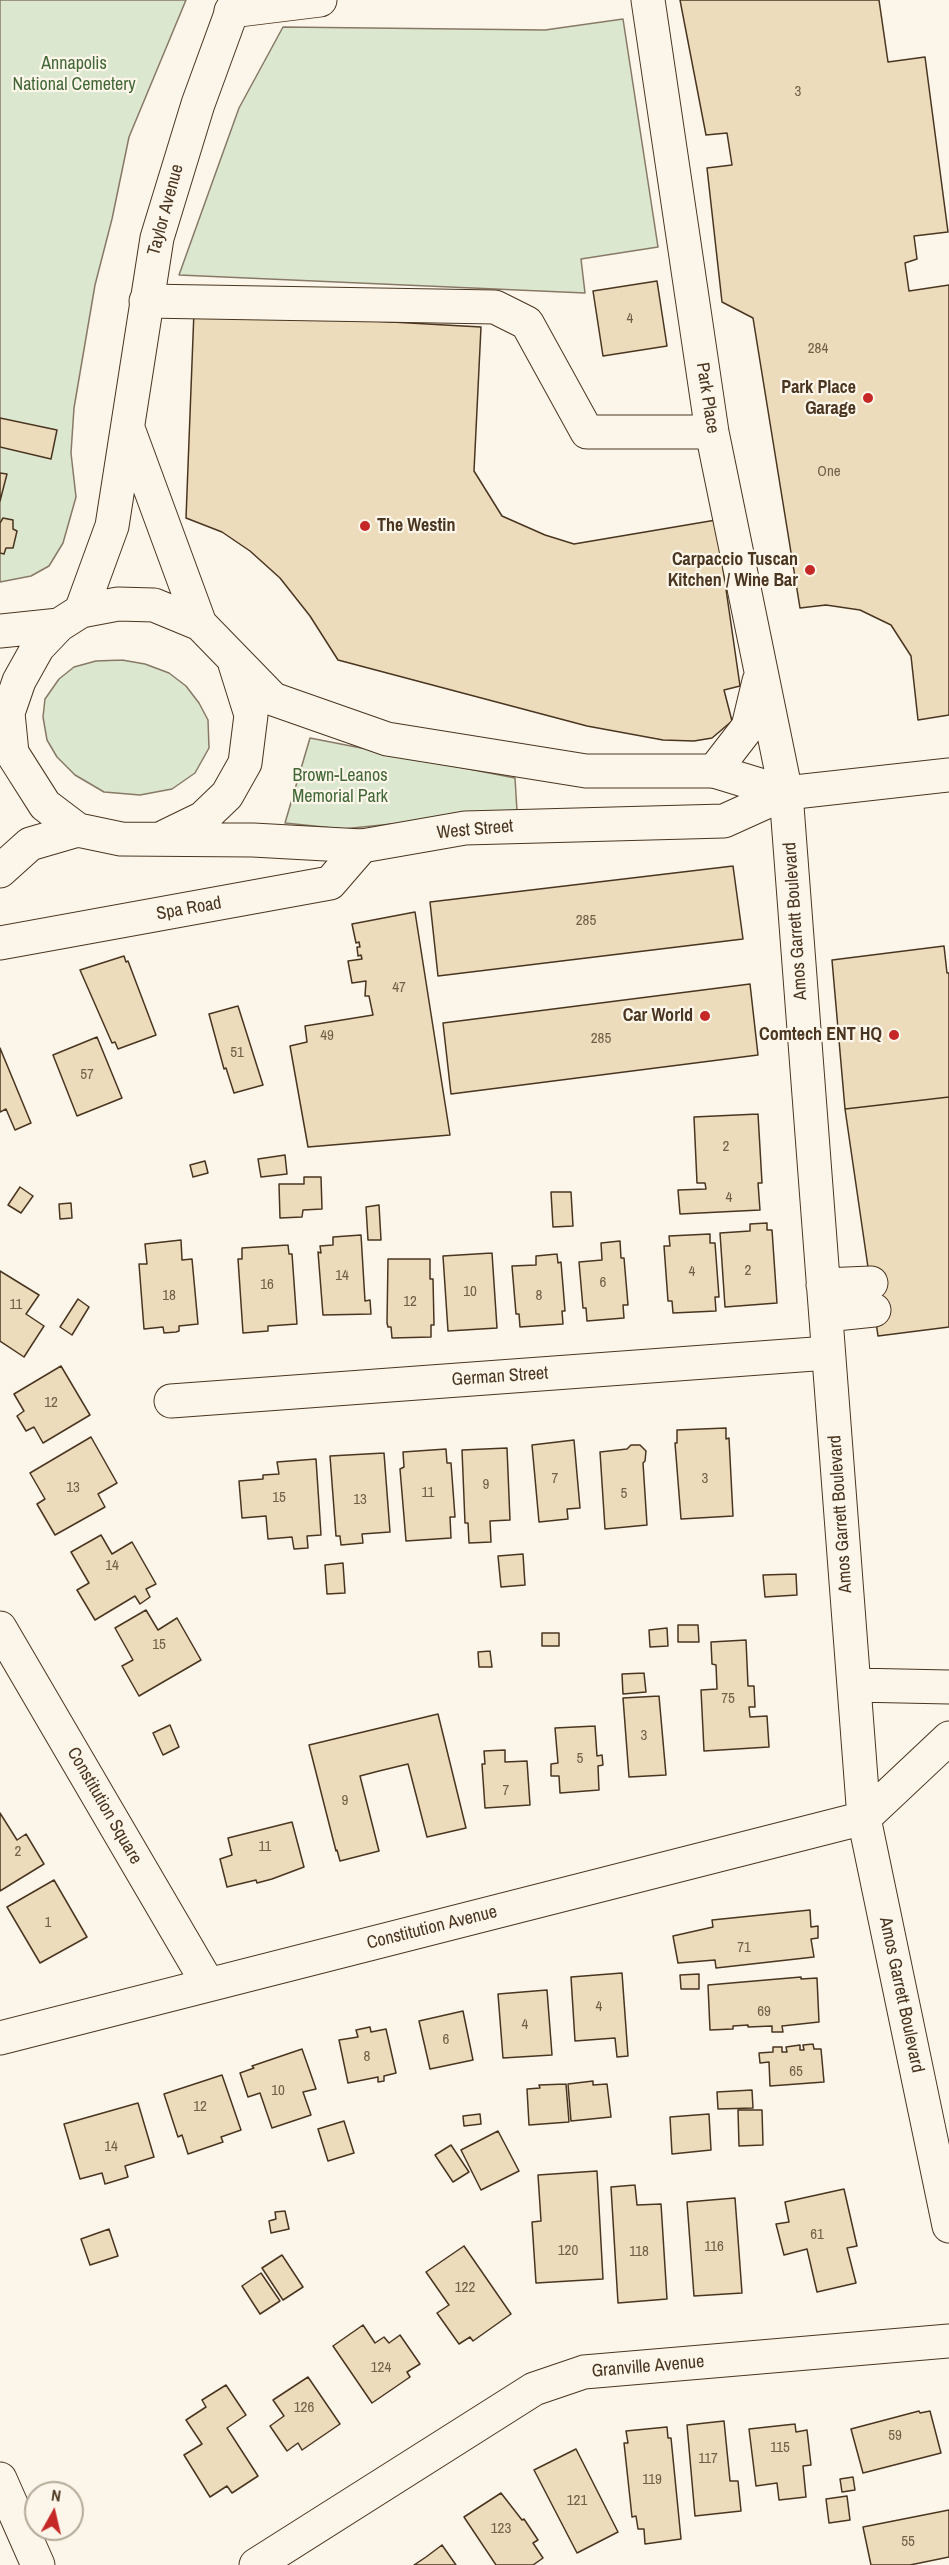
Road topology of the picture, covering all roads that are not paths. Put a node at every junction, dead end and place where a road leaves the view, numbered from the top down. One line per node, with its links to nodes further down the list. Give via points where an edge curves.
1 (320, 0): 3 (street)
2 (648, 0): 6 (street, Park Place)
3 (234, 6): 4 (street, Taylor Avenue, via 175,174 157,238)
4 (146, 301): 5 (street, Taylor Avenue); 6 (street, via 495,307 527,323 586,432)
5 (129, 429): 7 (street, Taylor Avenue, via 112,526); 8 (street, Taylor Avenue)
6 (712, 432): 11 (street, Park Place)
7 (70, 618): 8 (street, via 118,604 154,605); 9 (street); 12 (street, via 38,647)
8 (200, 624): 10 (street, West Street)
9 (0, 630)
10 (234, 660): 14 (street, West Street, via 273,699 387,739 586,771); 18 (street, via 251,715 244,762 227,795 203,818)
11 (761, 671): 14 (street, via 747,727); 16 (street, Park Place)
12 (4, 711): 13 (street)
13 (6, 764): 17 (street, via 45,805)
14 (714, 771): 16 (street, West Street)
15 (949, 774): 16 (street, West Street)
16 (786, 793): 19 (street, West Street, via 724,821 465,828); 23 (street, Amos Garrett Boulevard)
17 (78, 830): 18 (street, West Street, via 121,840); 20 (street, via 30,844)
18 (160, 839): 19 (street, West Street)
19 (362, 846): 21 (street, Spa Road, via 330,883)
20 (0, 870)
21 (0, 943)
22 (872, 1297): 23 (street)
23 (825, 1300): 24 (street, Amos Garrett Boulevard)
24 (828, 1353): 25 (street, German Street); 27 (street, Amos Garrett Boulevard)
25 (171, 1401)
26 (0, 1628): 31 (street, Constitution Square)
27 (854, 1685): 28 (street); 30 (street, Amos Garrett Boulevard)
28 (949, 1687)
29 (949, 1738): 30 (street)
30 (864, 1818): 31 (street, Constitution Avenue); 33 (street, Amos Garrett Boulevard)
31 (208, 1984): 32 (street, Constitution Avenue)
32 (0, 2038)
33 (949, 2226)
34 (949, 2341): 37 (street, Granville Avenue, via 584,2372 534,2389)
35 (0, 2479): 36 (street)
36 (38, 2565)
37 (256, 2565)

